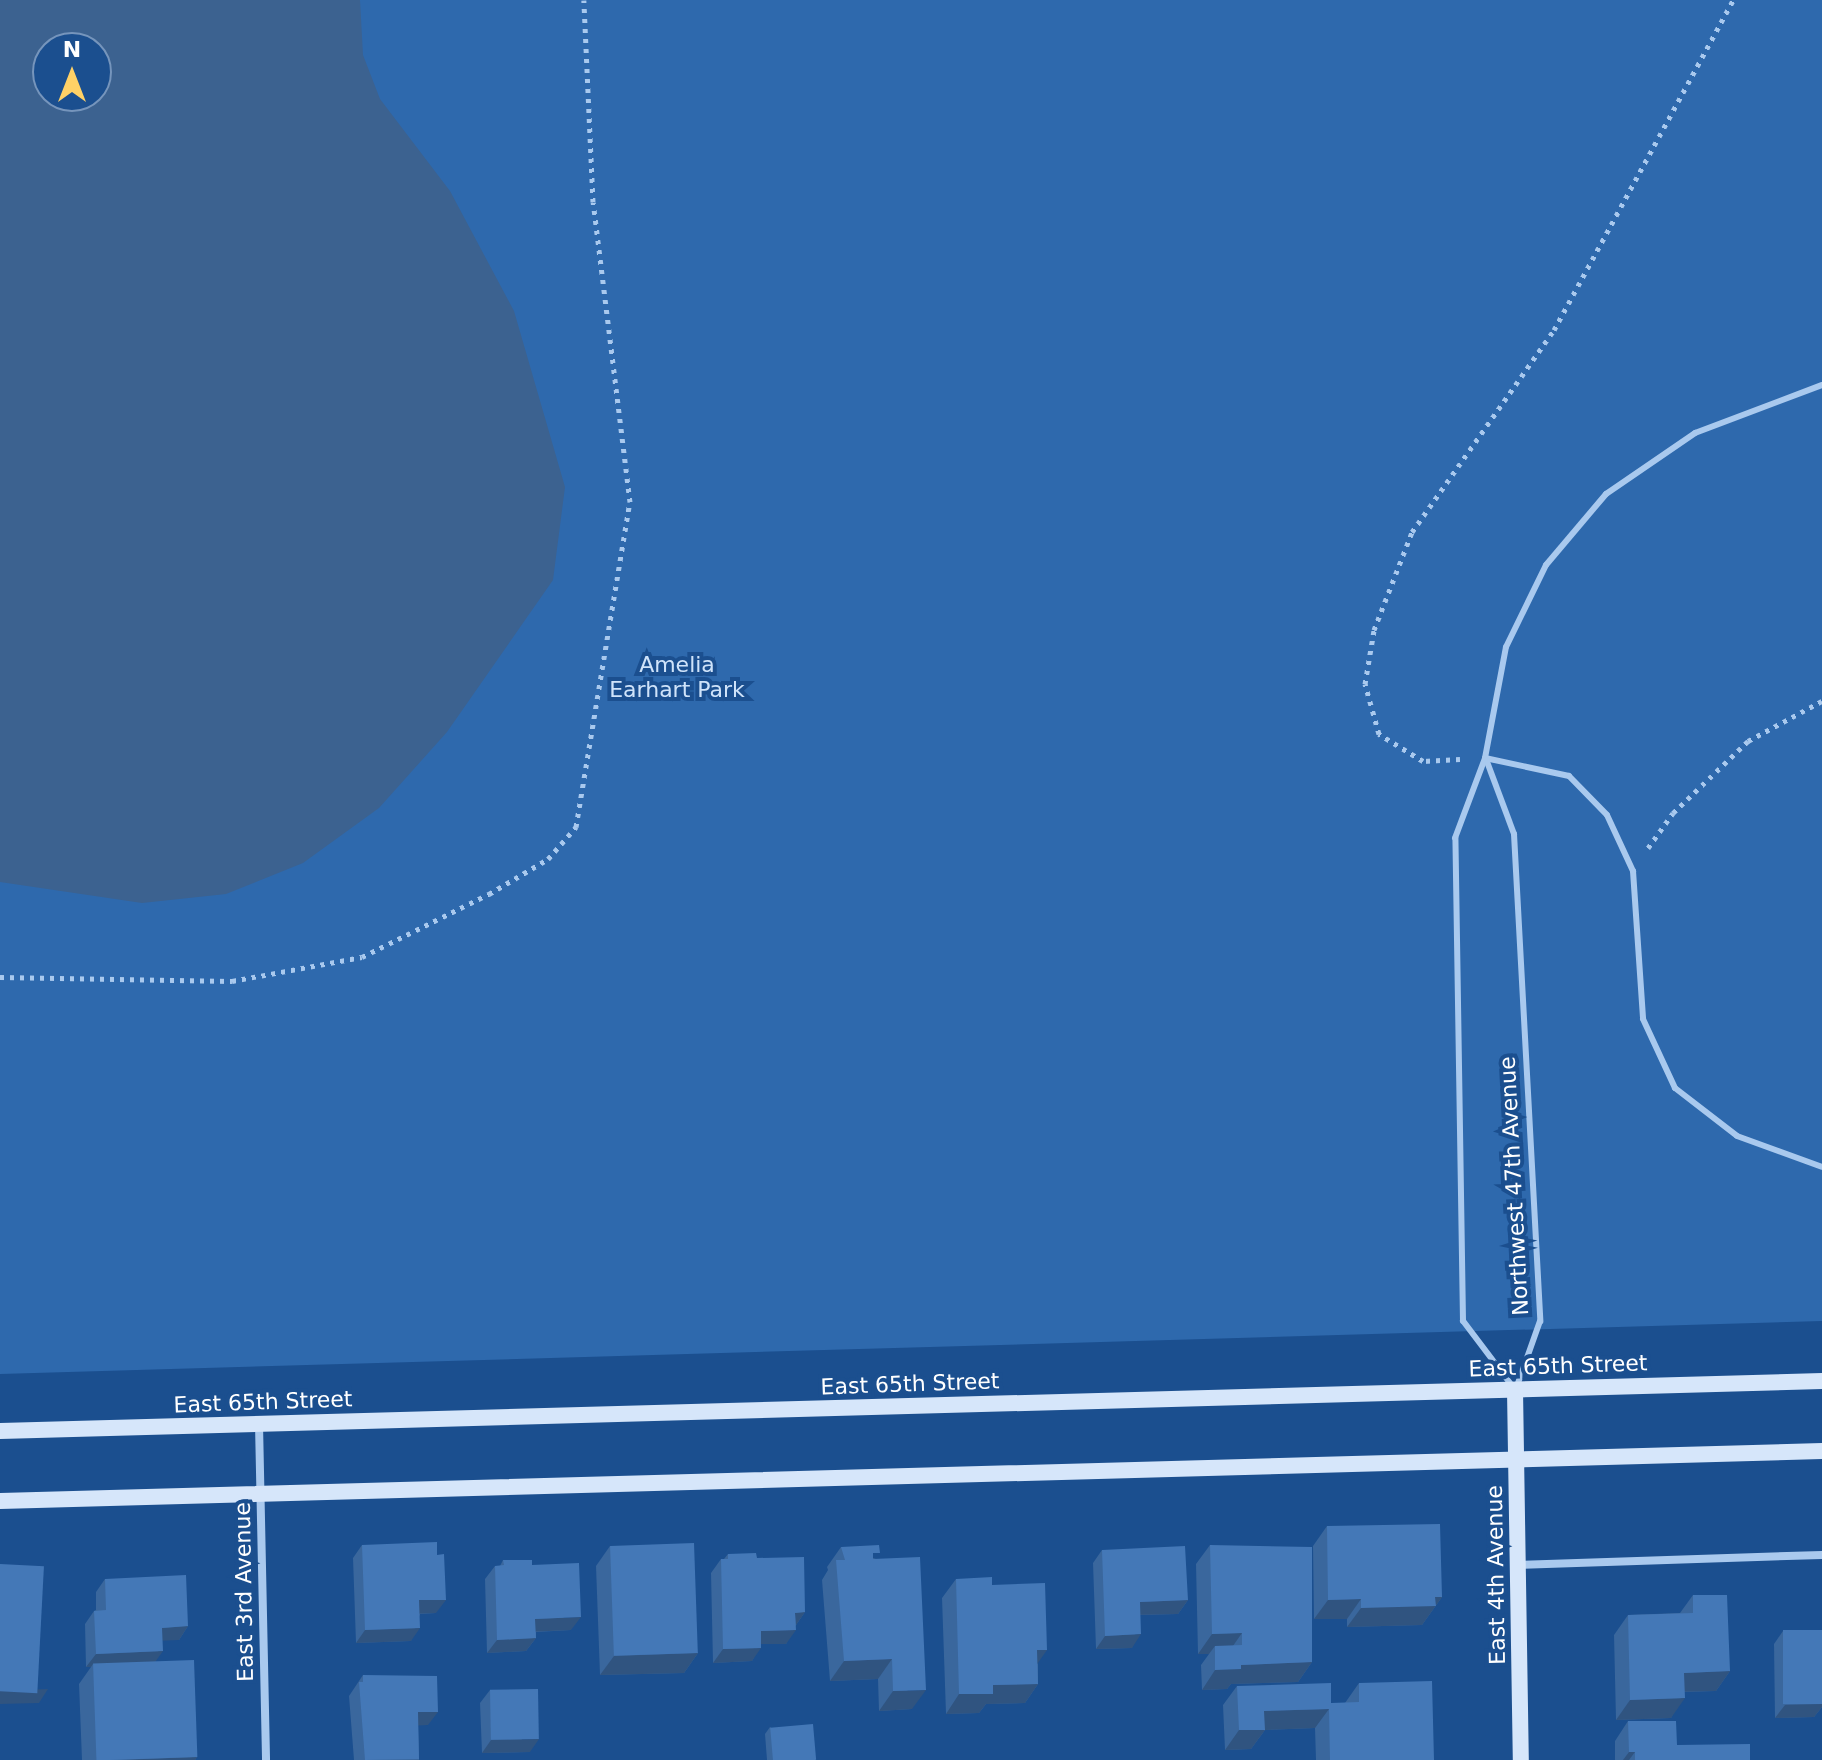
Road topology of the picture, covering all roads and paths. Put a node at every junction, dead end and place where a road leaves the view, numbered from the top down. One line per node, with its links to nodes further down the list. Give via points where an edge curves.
1 (584, 0): 7 (path, via 593,202 630,502 576,827 548,859 440,922 362,957 232,981)
2 (1733, 0): 5 (path, via 1554,330 1412,532 1374,630 1365,684 1379,734 1423,761)
3 (1822, 385): 5 (lane, via 1695,433 1606,494 1546,565 1506,647)
4 (1822, 701): 6 (path, via 1748,741 1673,813)
5 (1485, 758): 6 (lane, via 1569,776 1607,815); 10 (lane, Northwest 47th Avenue, via 1514,834 1540,1321); 10 (lane, via 1455,838 1463,1321)
6 (1633, 871): 8 (lane, via 1643,1019 1675,1088 1737,1136)
7 (0, 977)
8 (1822, 1167)
9 (1822, 1381): 10 (main road, East 65th Street)
10 (1515, 1390): 11 (main road, East 65th Street); 14 (main road, East 4th Avenue)
11 (259, 1424): 12 (main road, East 65th Street); 15 (street, East 3rd Avenue)
12 (0, 1431)
13 (1822, 1451): 14 (main road)
14 (1516, 1459): 15 (main road); 18 (main road, East 4th Avenue)
15 (260, 1494): 16 (main road); 19 (street, East 3rd Avenue)
16 (0, 1501)
17 (1822, 1555): 18 (street)
18 (1517, 1565): 20 (main road, East 4th Avenue)
19 (266, 1760)
20 (1521, 1760)

